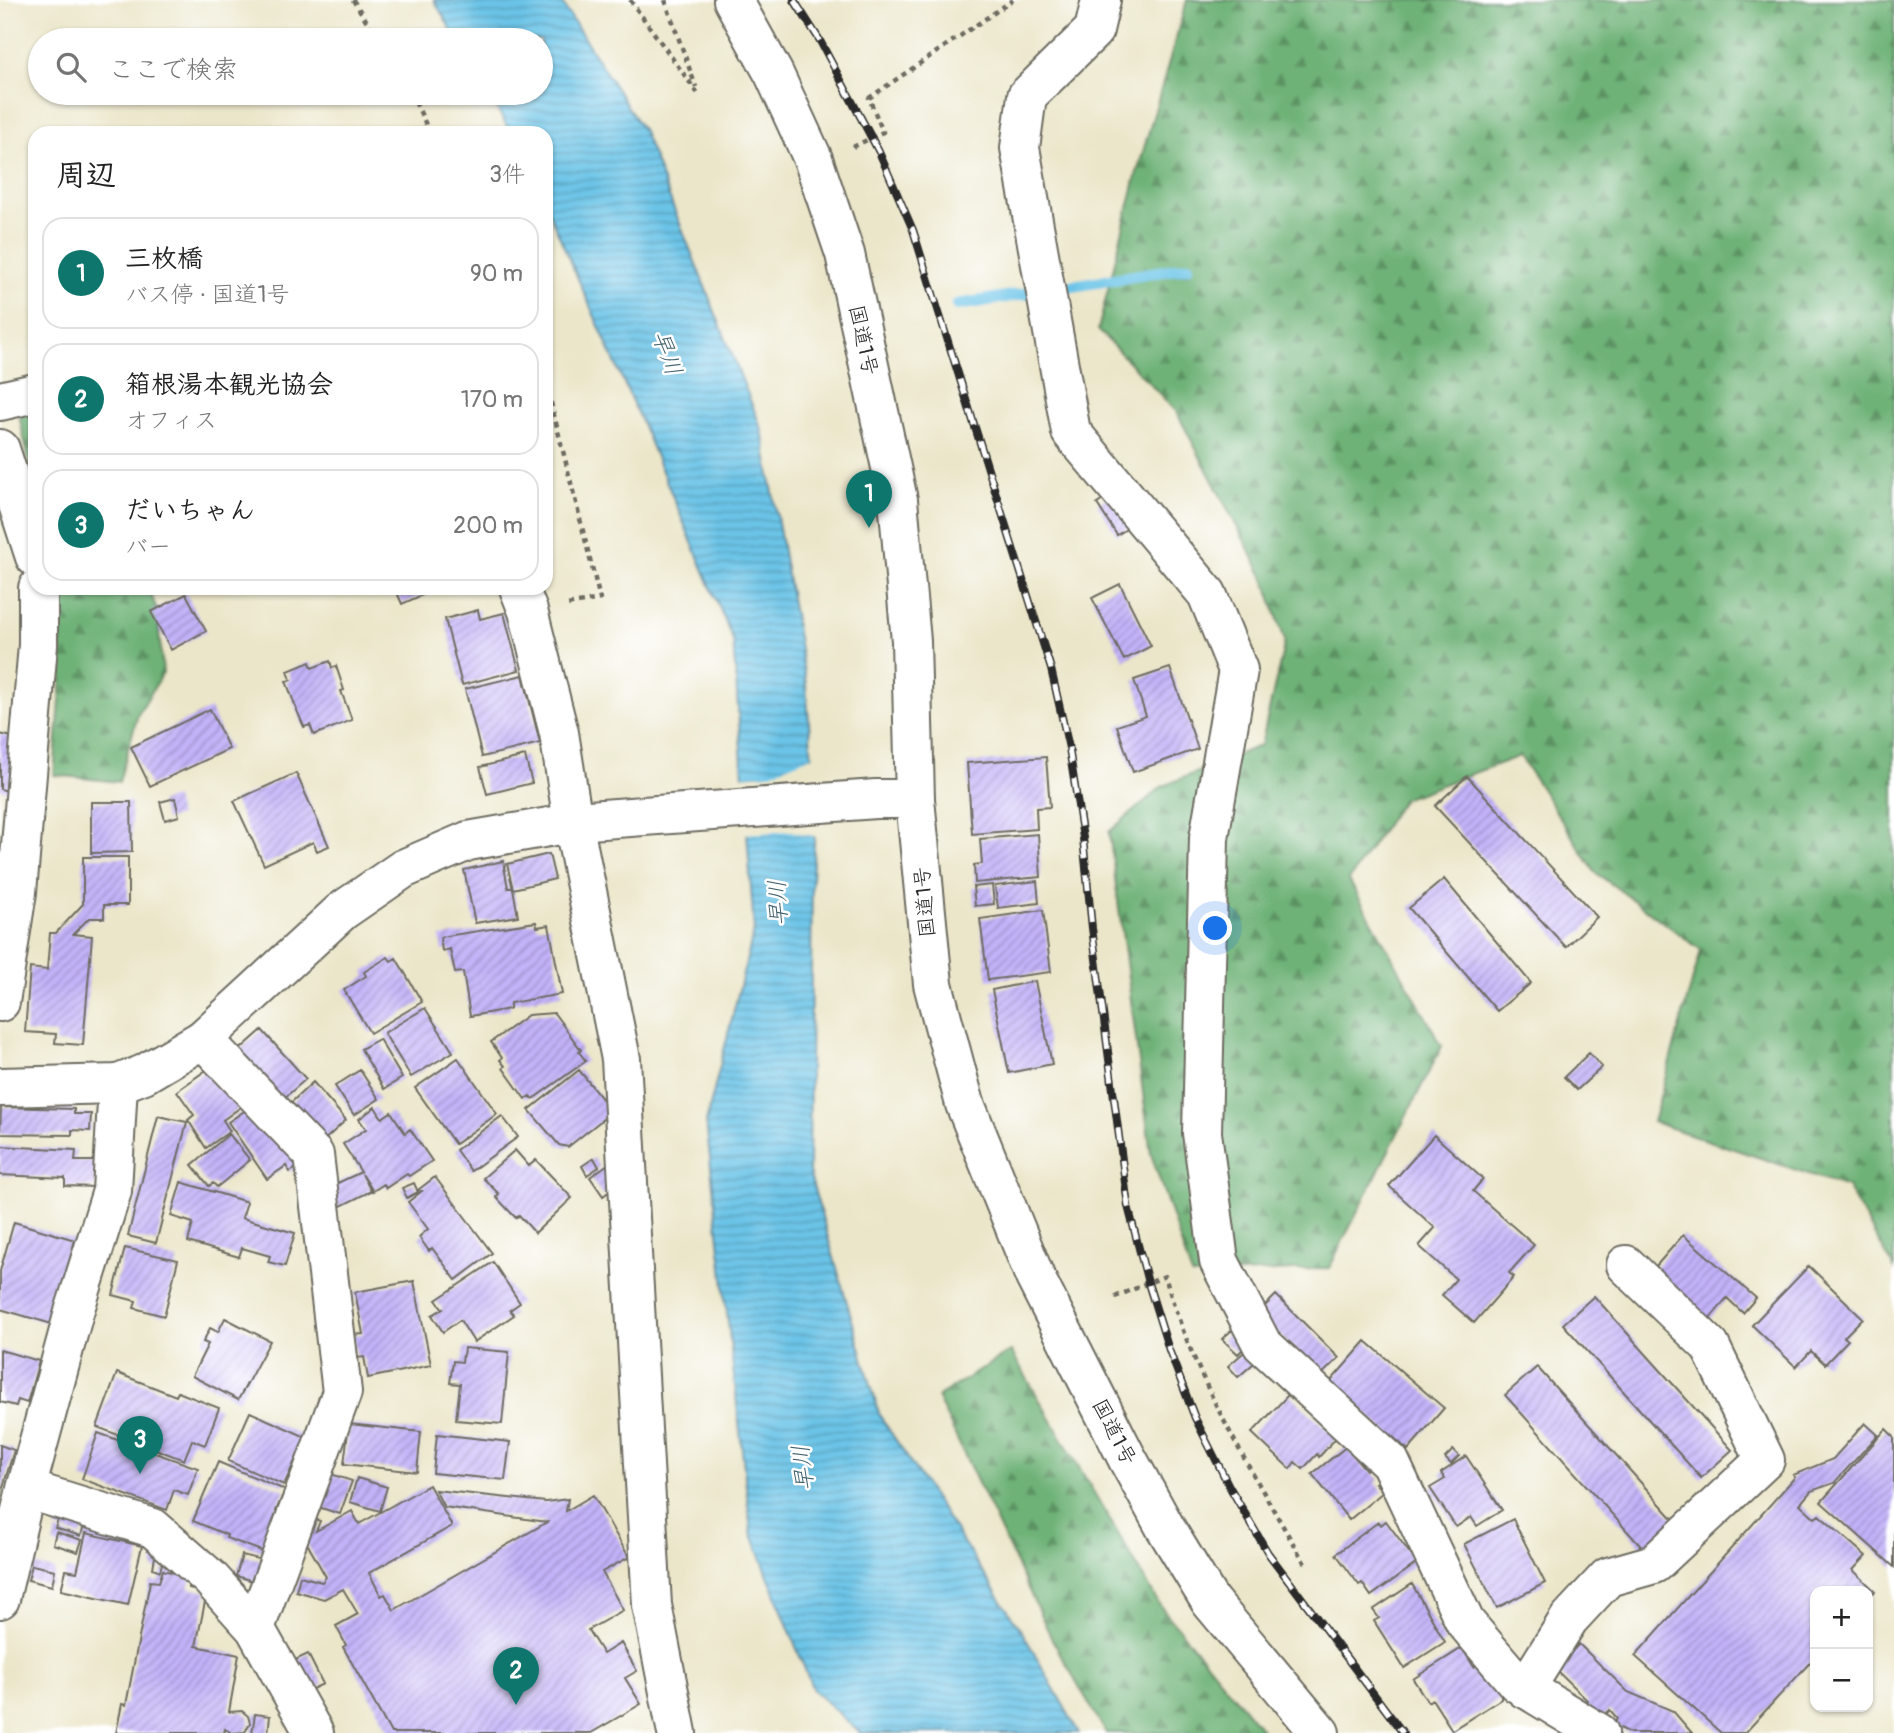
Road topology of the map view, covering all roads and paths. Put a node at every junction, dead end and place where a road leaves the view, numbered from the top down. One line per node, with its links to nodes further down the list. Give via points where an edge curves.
1 (353, 0): 7 (path)
2 (630, 0): 3 (path, via 699,95)
3 (665, 0)
4 (733, 0): 19 (main road, 国道1号, via 813,159 845,254 898,500 911,641)
5 (1013, 0): 10 (path, via 869,99 883,132 853,146)
6 (1101, 0): 31 (main road, via 1094,30 1027,96 1020,148 1071,432 1207,594 1238,670 1209,838 1202,1133 1219,1261 1262,1344 1390,1462 1465,1622)
7 (371, 28)
8 (417, 105): 9 (path)
9 (427, 126)
10 (856, 158)
11 (28, 395): 12 (main road)
12 (0, 401)
13 (553, 411): 18 (path)
14 (0, 449): 15 (main road)
15 (28, 535)
16 (38, 595): 21 (main road, via 38,645 17,892)
17 (522, 595): 20 (main road)
18 (600, 599)
19 (915, 799): 20 (main road); 34 (main road, 国道1号, via 933,984 965,1104 1035,1277 1126,1458 1210,1601)
20 (581, 821): 22 (main road, via 468,841 403,869 342,911); 33 (main road, via 621,1059 652,1605)
21 (0, 1002)
22 (203, 1039): 23 (main road); 30 (main road, via 314,1155 342,1392)
23 (118, 1084): 24 (main road); 27 (main road, via 112,1191)
24 (0, 1087)
25 (1626, 1265): 31 (main road, via 1710,1346 1765,1461 1654,1564 1608,1577 1569,1619)
26 (1115, 1297): 28 (path, via 1165,1276 1205,1383)
27 (26, 1489): 29 (main road); 30 (main road, via 153,1528 210,1578)
28 (1305, 1564)
29 (0, 1599)
30 (255, 1628): 32 (main road)
31 (1525, 1689): 35 (main road)
32 (314, 1733)
33 (677, 1733)
34 (1320, 1733)
35 (1599, 1733)

